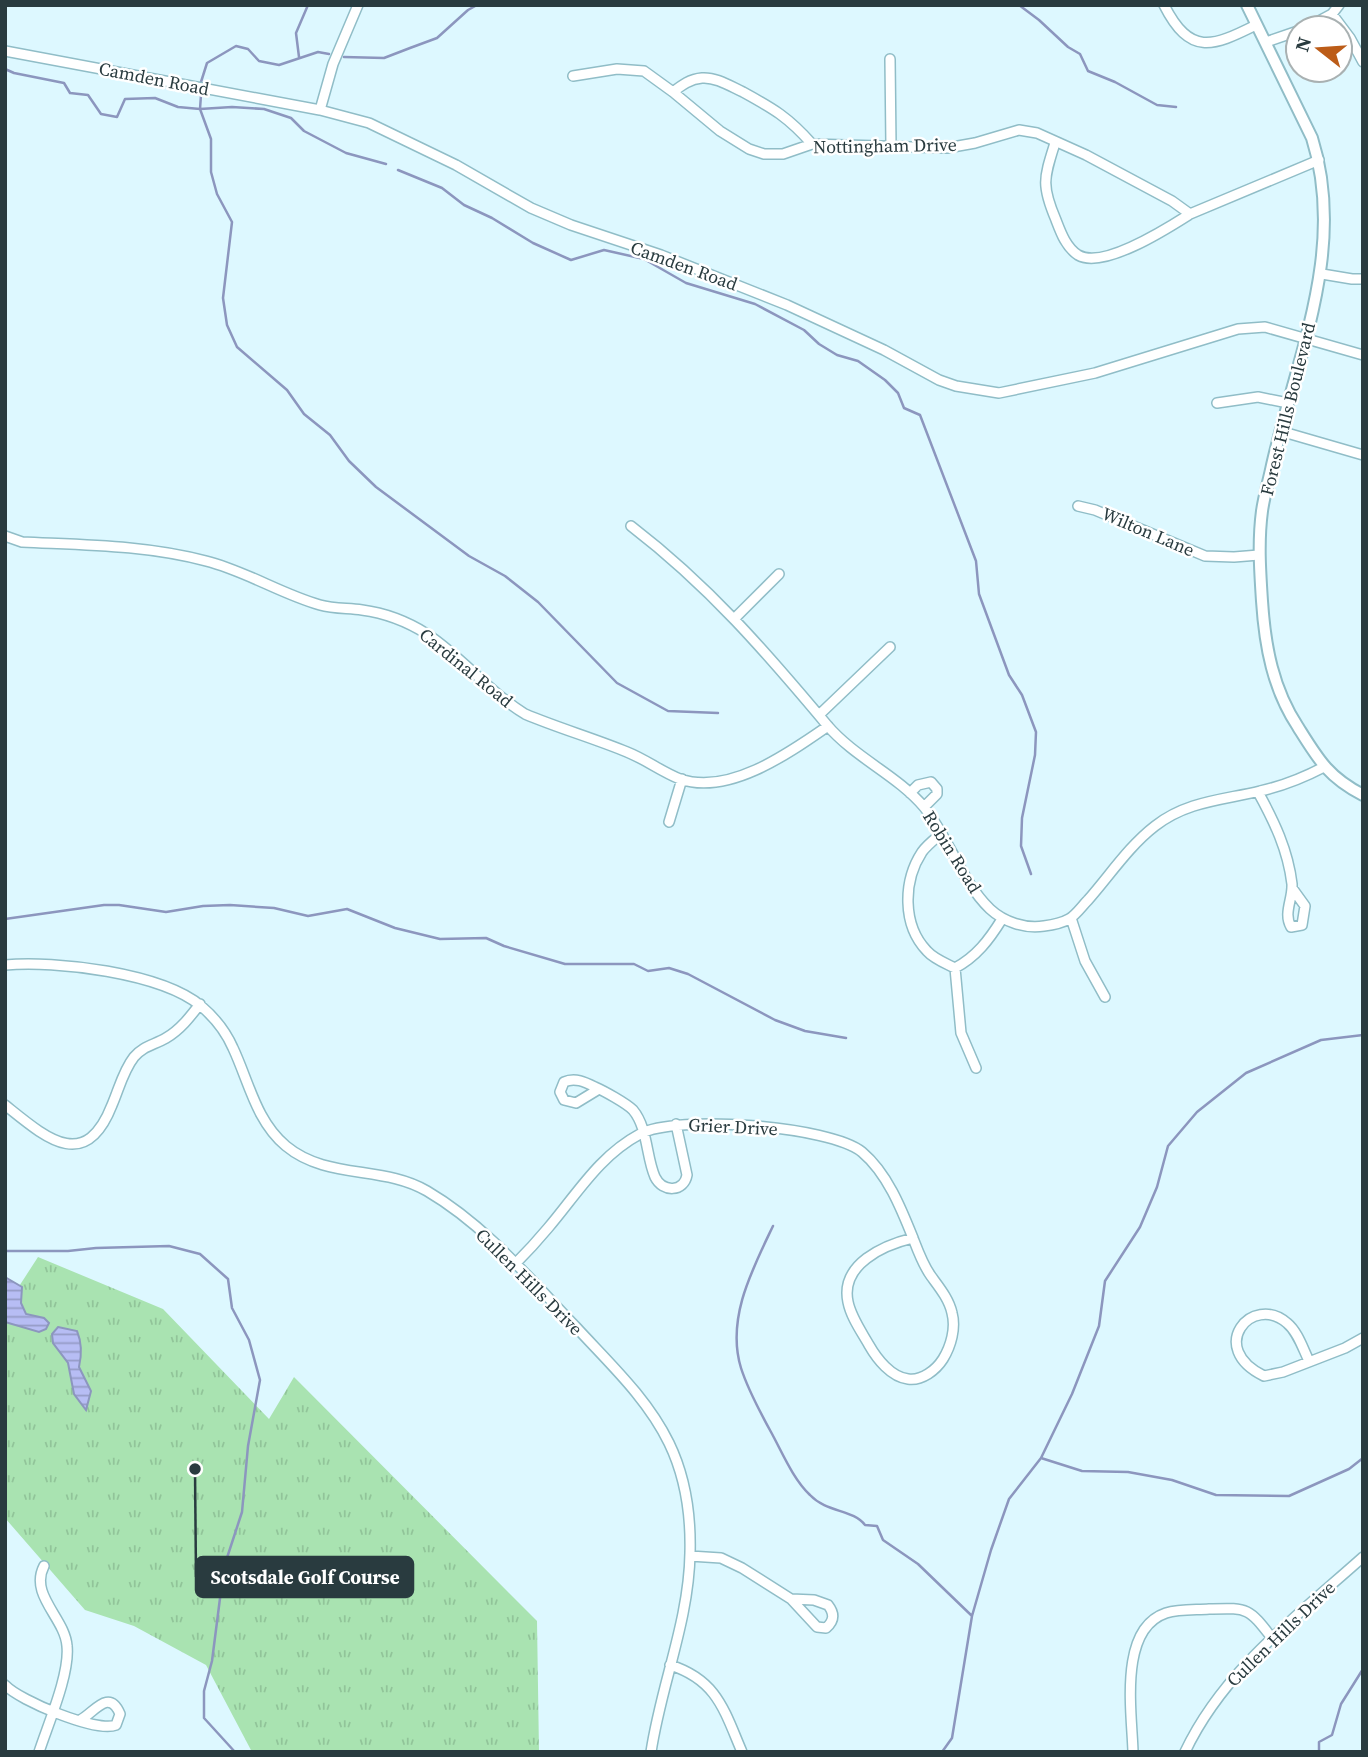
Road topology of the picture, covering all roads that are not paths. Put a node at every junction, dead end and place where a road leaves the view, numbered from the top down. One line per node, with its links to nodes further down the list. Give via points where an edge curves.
1 (358, 5): 15 (street)
2 (1164, 5): 6 (street, via 1181,32 1206,43 1224,41)
3 (1247, 5): 6 (main road, Forest Hills Boulevard)
4 (1339, 5): 5 (street)
5 (1332, 14)
6 (1256, 25): 8 (main road, Forest Hills Boulevard)
7 (1284, 36): 8 (street)
8 (1266, 42): 19 (main road, Forest Hills Boulevard)
9 (1354, 45): 12 (street)
10 (5, 51): 15 (street, Camden Road)
11 (890, 59): 18 (street)
12 (1363, 62)
13 (573, 76): 14 (street, Nottingham Drive, via 644,71)
14 (673, 92): 17 (street, Nottingham Drive, via 749,149 773,155); 17 (street, via 689,81 705,78 727,84 765,102)
15 (320, 110): 23 (street, Camden Road, via 369,123 456,164 531,208 787,305 956,386 999,393 1095,373 1238,329 1265,327)
16 (1055, 143): 18 (street, Nottingham Drive, via 1019,130 947,148); 20 (street, Nottingham Drive, via 1099,162); 20 (street, via 1045,192 1063,237 1077,254 1094,259 1134,246)
17 (812, 144): 18 (street, Nottingham Drive)
18 (891, 146)
19 (1319, 160): 20 (street); 21 (main road, Forest Hills Boulevard, via 1325,225)
20 (1190, 214)
21 (1322, 274): 22 (street); 23 (main road, Forest Hills Boulevard)
22 (1363, 279)
23 (1307, 338): 24 (street, Camden Road); 26 (main road, Forest Hills Boulevard)
24 (1363, 355)
25 (1217, 403): 26 (street, via 1258,397)
26 (1288, 404): 27 (main road, Forest Hills Boulevard)
27 (1280, 431): 28 (street); 32 (main road, Forest Hills Boulevard, via 1262,510)
28 (1363, 455)
29 (1078, 506): 32 (street, Wilton Lane, via 1205,556)
30 (631, 526): 34 (street, Robin Road, via 694,577)
31 (5, 536): 39 (street, Cardinal Road, via 22,542 171,553 209,562 300,599 396,618 426,634 525,714 632,754)
32 (1259, 555): 38 (main road, Forest Hills Boulevard, via 1273,675 1288,712)
33 (779, 574): 34 (street)
34 (735, 618): 36 (street, Robin Road)
35 (890, 647): 36 (street)
36 (820, 714): 37 (street, Robin Road)
37 (828, 726): 39 (street, Cardinal Road, via 795,749 733,779); 41 (street, Robin Road)
38 (1324, 767): 40 (street); 42 (main road, Forest Hills Boulevard)
39 (682, 779): 44 (street)
40 (1258, 792): 46 (street, via 1277,828); 47 (street, via 1199,802 1157,824)
41 (910, 793): 43 (street, Robin Road); 43 (street, via 924,782 934,785 937,794)
42 (1363, 795)
43 (924, 807): 45 (street, Robin Road)
44 (669, 822)
45 (942, 833): 48 (street, Robin Road, via 975,892); 50 (street, via 914,865 907,902 919,941 937,960)
46 (1292, 888)
47 (1070, 918): 48 (street, via 1031,927); 51 (street, via 1085,961)
48 (1002, 919): 50 (street, via 973,957)
49 (5, 965): 52 (street, Cullen Hills Drive, via 44,962 108,972 155,984)
50 (955, 968): 53 (street, via 961,1033)
51 (1105, 997)
52 (200, 1004): 55 (street, via 175,1032 133,1059 105,1123 87,1142 71,1144 48,1138); 59 (street, Cullen Hills Drive, via 226,1035 264,1122 290,1149 302,1158 339,1170 417,1185 452,1208)
53 (976, 1068)
54 (599, 1089): 57 (street, via 632,1110)
55 (5, 1105)
56 (676, 1124): 57 (street, Grier Drive); 57 (street, via 687,1175 675,1189 664,1187 655,1177); 58 (street, Grier Drive, via 787,1130 846,1142 863,1152 878,1171)
57 (642, 1132): 59 (street, Grier Drive, via 599,1164)
58 (913, 1238): 58 (street, Grier Drive, via 952,1309 953,1329 938,1365 919,1378 906,1379 883,1364 872,1350 851,1311 848,1291 866,1258 879,1248)
59 (516, 1263): 62 (street, Cullen Hills Drive, via 635,1391 659,1424 684,1484)
60 (1363, 1338): 61 (street)
61 (1309, 1361): 61 (street, via 1294,1332 1280,1318 1253,1316 1240,1329 1236,1349 1240,1357 1264,1376)
62 (690, 1556): 65 (street, via 732,1562); 67 (street, Cullen Hills Drive)
63 (1363, 1557): 66 (street, Cullen Hills Drive)
64 (44, 1566): 69 (street, via 41,1592 62,1627 68,1660)
65 (791, 1598): 65 (street, via 817,1627 826,1628 832,1621 828,1605)
66 (1272, 1638): 74 (street, via 1255,1616 1240,1608 1178,1611 1153,1620 1140,1636 1132,1660); 75 (street, Cullen Hills Drive, via 1218,1696)
67 (670, 1665): 72 (street, Cullen Hills Drive); 73 (street, via 696,1676 718,1697)
68 (5, 1685): 69 (street)
69 (51, 1712): 70 (street); 71 (street)
70 (80, 1720)
71 (38, 1752)
72 (651, 1752)
73 (742, 1752)
74 (1133, 1752)
75 (1185, 1752)

